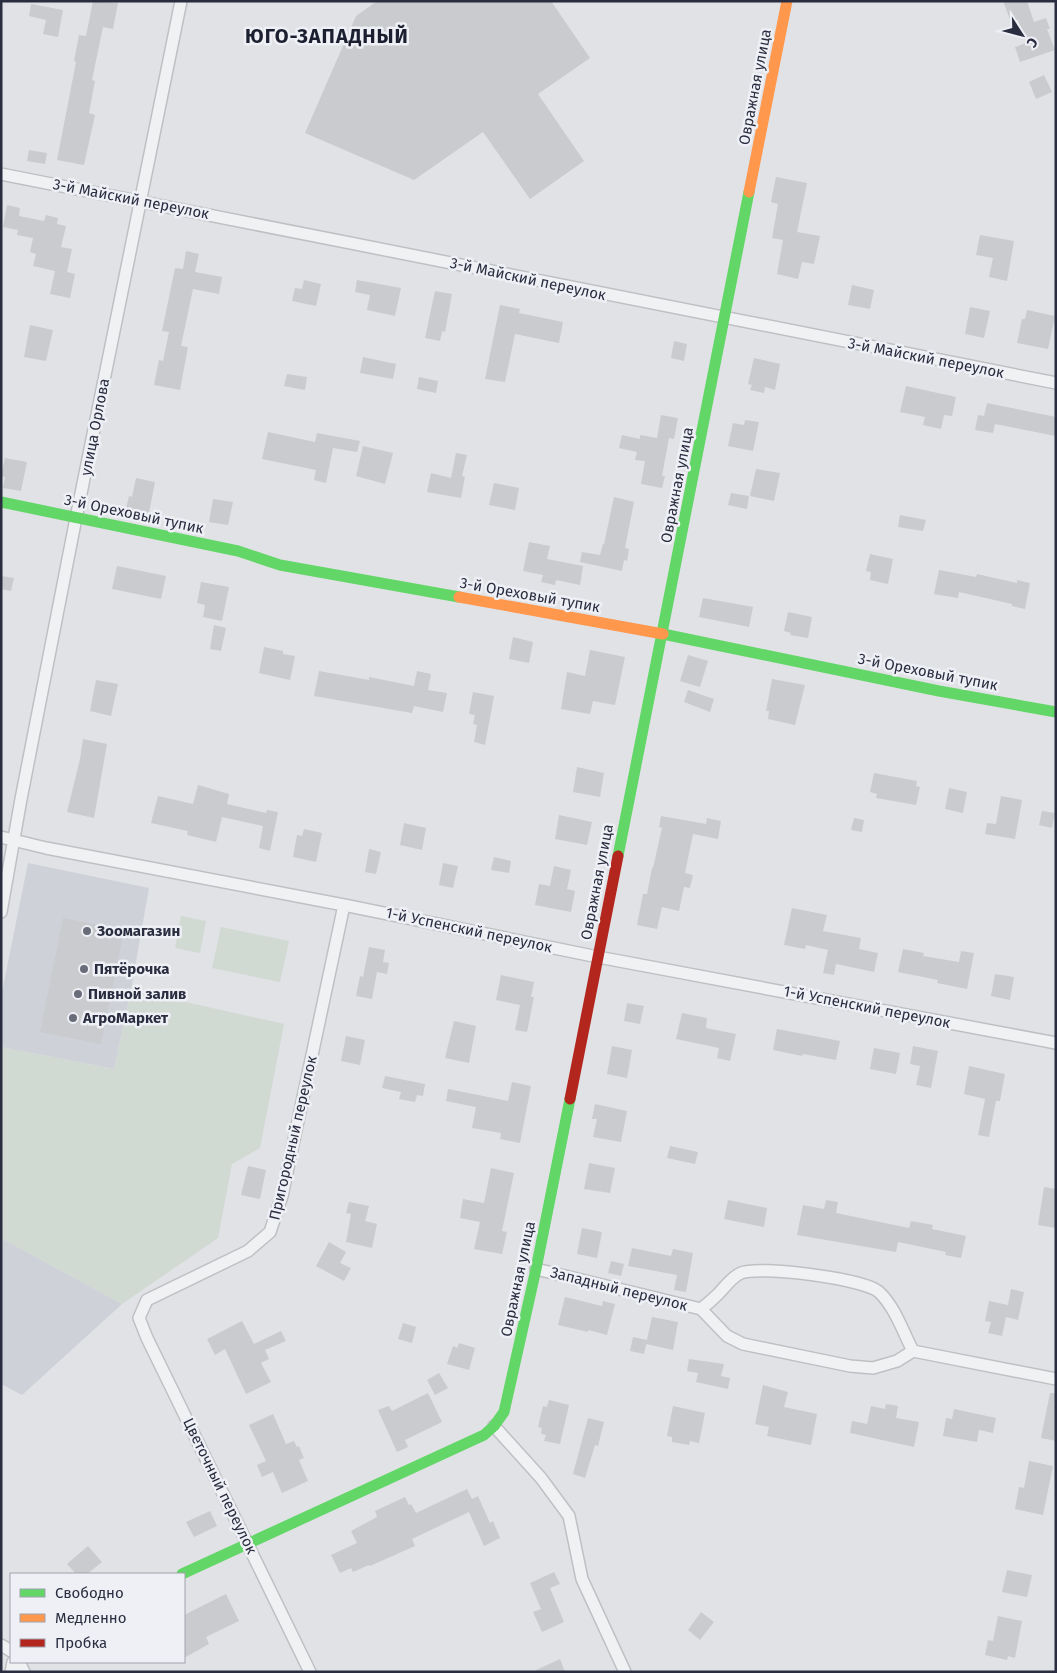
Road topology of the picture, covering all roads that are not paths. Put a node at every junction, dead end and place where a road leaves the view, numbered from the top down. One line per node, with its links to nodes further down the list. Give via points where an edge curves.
1 (181, 1): 4 (street, улица Орлова)
2 (787, 1): 5 (street, Овражная улица)
3 (1, 174): 4 (street, 3-й Майский переулок)
4 (142, 200): 5 (street, 3-й Майский переулок); 8 (street, улица Орлова)
5 (725, 319): 6 (street, 3-й Майский переулок); 9 (street, Овражная улица)
6 (1056, 384)
7 (1, 502): 8 (street, 3-й Ореховый тупик)
8 (76, 518): 9 (street, 3-й Ореховый тупик, via 238,551 280,565); 12 (street, улица Орлова)
9 (662, 634): 10 (street, 3-й Ореховый тупик); 15 (street, Овражная улица)
10 (1056, 712)
11 (1, 837): 12 (street, 1-й Успенский переулок)
12 (14, 841): 13 (street, 1-й Успенский переулок); 14 (street, улица Орлова)
13 (344, 905): 15 (street, 1-й Успенский переулок); 18 (street, Пригородный переулок, via 282,1196 270,1232 248,1252)
14 (1, 912)
15 (598, 957): 16 (street, 1-й Успенский переулок); 17 (street, Овражная улица)
16 (1056, 1043)
17 (536, 1269): 19 (street, Западный переулок); 22 (street, Овражная улица, via 504,1412)
18 (146, 1300): 23 (street, Цветочный переулок, via 139,1318 147,1338)
19 (701, 1309): 20 (street, Западный переулок, via 727,1336 742,1344 850,1366 873,1368 897,1361); 20 (street, Западный переулок, via 742,1273 780,1270 860,1284 878,1290 889,1303)
20 (913, 1351): 21 (street)
21 (1056, 1379)
22 (494, 1426): 23 (street, Овражная улица, via 484,1435); 26 (street, via 541,1478 569,1516 582,1579)
23 (248, 1543): 24 (street, Овражная улица); 25 (street, Цветочный переулок)
24 (184, 1573)
25 (310, 1672)
26 (625, 1672)

